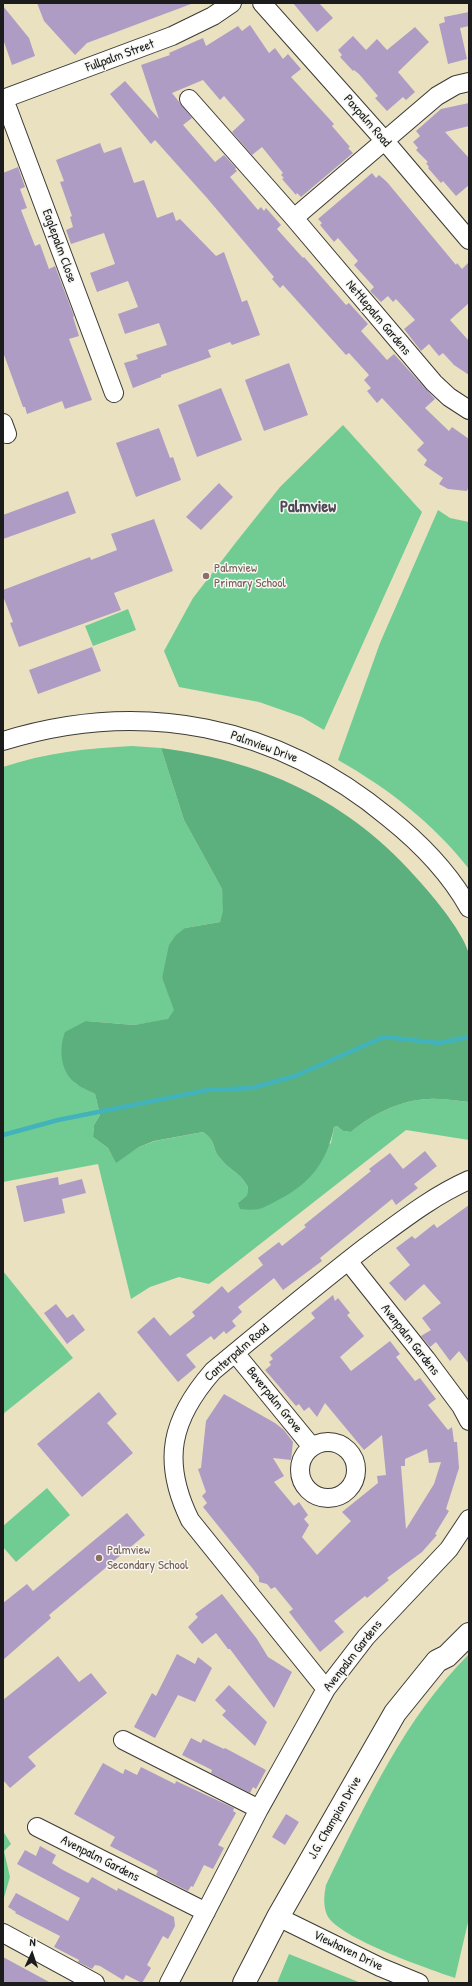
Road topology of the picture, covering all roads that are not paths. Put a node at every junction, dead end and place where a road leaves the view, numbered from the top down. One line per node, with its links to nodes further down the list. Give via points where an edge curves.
1 (232, 3): 4 (street, Fullpalm Street, via 214,16 172,36)
2 (262, 3): 6 (street, Paxpalm Road)
3 (469, 82): 6 (street, via 456,85 437,96)
4 (4, 99): 10 (street, Eaglepalm Close)
5 (189, 99): 7 (street, Nettlepalm Gardens)
6 (384, 140): 7 (street); 8 (street, Paxpalm Road)
7 (294, 218): 11 (street, Nettlepalm Gardens, via 434,383 454,401)
8 (463, 221): 9 (street, Paxpalm Road)
9 (469, 240)
10 (114, 393)
11 (469, 410)
12 (3, 741): 13 (street, Palmview Drive, via 71,726 115,721 155,721 231,734 278,749 319,768 362,795 407,832 442,870)
13 (469, 908)
14 (469, 1180): 15 (street, Canterpalm Road, via 431,1199)
15 (348, 1261): 16 (street, Canterpalm Road); 17 (street, Avenpalm Gardens, via 430,1365 461,1406)
16 (235, 1353): 18 (street, Beverpalm Grove); 23 (street, Canterpalm Road, via 200,1386 186,1408 178,1429 173,1451 174,1474 180,1500 190,1520)
17 (469, 1421)
18 (312, 1447)
19 (469, 1519): 23 (street, Avenpalm Gardens, via 449,1549 366,1637)
20 (469, 1620): 22 (main road, J.G. Champion Drive, via 439,1653)
21 (469, 1634): 22 (main road, J.G. Champion Drive, via 447,1656)
22 (437, 1661): 28 (main road, J.G. Champion Drive, via 396,1713)
23 (326, 1689): 25 (street, Avenpalm Gardens)
24 (123, 1740): 25 (street)
25 (259, 1809): 27 (street, Avenpalm Gardens)
26 (37, 1827): 27 (street, Avenpalm Gardens)
27 (206, 1912): 31 (street, Avenpalm Gardens)
28 (278, 1917): 32 (main road, J.G. Champion Drive); 33 (street, Viewhaven Drive, via 380,1967)
29 (3, 1933): 30 (street)
30 (95, 1983)
31 (169, 1983)
32 (244, 1983)
33 (419, 1983)

